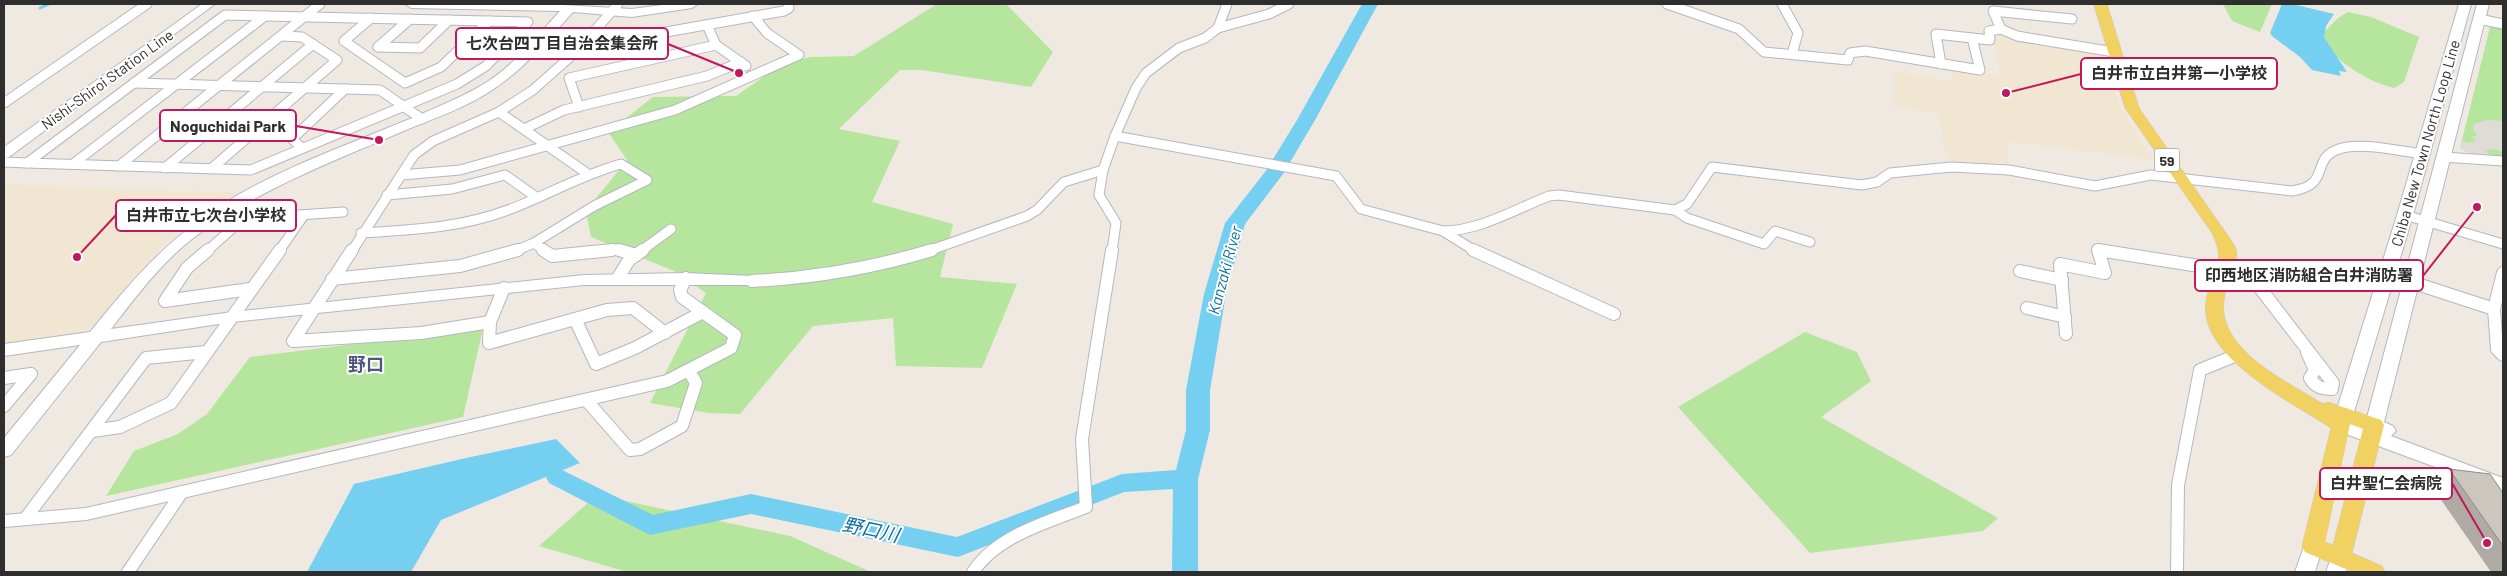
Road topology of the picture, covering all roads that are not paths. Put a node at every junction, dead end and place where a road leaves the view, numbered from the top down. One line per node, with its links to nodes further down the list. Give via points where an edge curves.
1 (147, 4): 45 (street)
2 (199, 4): 53 (main road, Nishi-Shiroi Station Line)
3 (210, 4): 55 (main road, Nishi-Shiroi Station Line)
4 (320, 4): 18 (street)
5 (411, 4): 15 (main road)
6 (692, 4): 14 (main road, via 632,12)
7 (788, 4): 19 (street, via 784,11)
8 (1228, 4): 27 (street)
9 (1289, 4): 27 (street, via 1268,14)
10 (1666, 4): 35 (street, via 1739,29 1764,52)
11 (1782, 4): 35 (street, via 1798,33)
12 (2100, 4): 34 (main road, 59)
13 (2465, 4): 56 (main road, Chiba New Town North Loop Line)
14 (615, 7): 15 (main road); 31 (street)
15 (570, 8): 49 (main road, via 519,63 494,84)
16 (2481, 11): 25 (street); 57 (main road, Chiba New Town North Loop Line)
17 (265, 16): 18 (street); 39 (street, via 225,15); 40 (street)
18 (304, 16): 20 (street); 29 (street)
19 (753, 16): 26 (street); 38 (street, via 773,38 799,55)
20 (371, 18): 21 (street); 24 (street, via 344,41 405,83 441,67)
21 (410, 19): 23 (street); 23 (street, via 378,47 420,48)
22 (2072, 19): 28 (street, via 1993,11)
23 (449, 20): 24 (street)
24 (489, 21): 46 (street, via 528,22 475,74)
25 (2503, 24)
26 (707, 25): 31 (street, via 604,43); 33 (street)
27 (1218, 28): 51 (street, via 1205,38 1179,48 1146,74 1136,88)
28 (2001, 29): 30 (street, via 1989,31 1990,40); 34 (street, via 2017,36)
29 (281, 36): 32 (street, via 302,37); 41 (street)
30 (1972, 38): 37 (street, via 1936,34); 37 (street, via 1980,70)
31 (584, 43): 48 (street, via 543,84)
32 (313, 44): 42 (street); 43 (street, via 337,60)
33 (716, 44): 36 (street); 47 (street, via 569,78)
34 (2114, 52): 68 (main road, 59, via 2132,108)
35 (1792, 54): 37 (street, via 1848,60 1850,53 1865,51)
36 (741, 62): 38 (street); 47 (street, via 707,76)
37 (1941, 64)
38 (756, 73): 52 (street, via 675,110)
39 (134, 83): 40 (street); 60 (street)
40 (175, 84): 41 (street); 61 (street)
41 (220, 85): 42 (street); 62 (street)
42 (262, 86): 43 (street); 63 (street)
43 (305, 88): 44 (street); 64 (street)
44 (345, 89): 46 (street, via 380,90); 54 (street, via 292,139)
45 (4, 102)
46 (405, 107): 49 (street); 54 (street)
47 (579, 107): 50 (street, via 564,110)
48 (499, 112): 50 (street); 67 (street, via 421,148)
49 (422, 119): 76 (main road, via 276,181)
50 (524, 129): 52 (street)
51 (1115, 136): 65 (street); 79 (street, via 1336,176 1358,205 1368,212)
52 (547, 144): 66 (street); 67 (street, via 460,170)
53 (4, 145)
54 (302, 148): 64 (street, via 251,170)
55 (4, 154)
56 (2422, 154): 68 (street, via 2353,148 2333,151 2317,180 2308,188 2292,191); 74 (main road, Chiba New Town North Loop Line)
57 (2443, 157): 58 (street); 77 (main road, Chiba New Town North Loop Line)
58 (2503, 161)
59 (4, 162): 60 (street)
60 (27, 163): 61 (street)
61 (73, 164): 62 (street)
62 (119, 166): 63 (street)
63 (165, 168): 64 (street)
64 (211, 169)
65 (1103, 170): 91 (street, via 1061,184 1043,207 1029,215 950,242 856,268); 129 (street, via 1098,196 1116,223 1082,439 1086,507 1024,533 992,551 977,562)
66 (588, 174): 70 (street); 82 (street, via 621,164 647,180 594,206)
67 (401, 175): 69 (street)
68 (2180, 178): 71 (street, via 2150,175 2095,186 2009,170 1951,167 1890,173 1862,186 1712,167 1687,204); 85 (main road, 59, via 2228,249)
69 (387, 195): 70 (street, via 452,189 505,175); 80 (street)
70 (536, 197): 80 (street, via 492,215 453,225)
71 (1675, 210): 79 (street, via 1559,195 1465,229); 81 (street, via 1687,218 1764,244 1775,231)
72 (343, 212): 73 (street)
73 (304, 214): 75 (street); 95 (street)
74 (2405, 215): 77 (street); 117 (main road, Chiba New Town North Loop Line)
75 (243, 219): 76 (street); 95 (street, via 187,268 165,300)
76 (206, 221): 107 (main road, via 152,268)
77 (2426, 221): 83 (street); 93 (main road, Chiba New Town North Loop Line)
78 (671, 229): 84 (street)
79 (1443, 231): 100 (street, via 1478,254)
80 (361, 233): 90 (street)
81 (1810, 242)
82 (534, 244): 84 (street, via 552,256 616,249); 90 (street, via 460,266)
83 (2503, 244)
84 (636, 255): 88 (street, via 623,267)
85 (2225, 268): 92 (street, via 2098,250 2105,272 2060,264); 110 (street, via 2250,276); 111 (main road, 59, via 2214,295 2213,309 2220,332)
86 (2020, 271): 92 (street)
87 (2503, 273): 98 (street)
88 (618, 278): 89 (main road); 94 (main road)
89 (686, 278): 91 (main road); 99 (street, via 680,290 682,297)
90 (332, 279): 96 (street)
91 (752, 280)
92 (2062, 280): 102 (street)
93 (2410, 282): 98 (street); 118 (main road, Chiba New Town North Loop Line)
94 (504, 288): 96 (main road); 104 (street)
95 (250, 289): 101 (street)
96 (314, 308): 101 (main road); 104 (street, via 293,341 421,333)
97 (2027, 308): 102 (street)
98 (2498, 308): 112 (street, via 2497,349)
99 (703, 312): 105 (street); 113 (street, via 735,336 731,348)
100 (1614, 314)
101 (232, 317): 107 (main road); 109 (street)
102 (2065, 317): 106 (street)
103 (575, 319): 104 (street, via 489,343); 105 (street, via 607,310 632,308); 105 (street, via 596,364)
104 (490, 322)
105 (665, 333)
106 (2066, 334)
107 (98, 336): 108 (main road); 120 (main road)
108 (4, 350)
109 (206, 352): 119 (street, via 171,402 120,428); 119 (street, via 146,358)
110 (2307, 352)
111 (2237, 355): 117 (main road, 59, via 2301,401); 130 (street, via 2200,370 2178,485)
112 (2503, 356)
113 (689, 371): 115 (street, via 649,387); 115 (street, via 696,383 682,426 640,449 630,450)
114 (4, 378): 116 (street, via 31,374)
115 (587, 401): 123 (street)
116 (4, 406)
117 (2344, 420): 118 (main road, 59); 126 (main road)
118 (2372, 430): 121 (main road); 122 (main road); 127 (main road)
119 (92, 431): 124 (street)
120 (4, 450)
121 (2503, 475)
122 (2503, 485)
123 (182, 492): 124 (street, via 86,514); 128 (street)
124 (25, 519): 125 (street)
125 (4, 520)
126 (2313, 546): 127 (main road); 131 (main road)
127 (2338, 565): 132 (main road)
128 (128, 572)
129 (972, 572)
130 (2177, 572)
131 (2305, 572)
132 (2374, 572)

